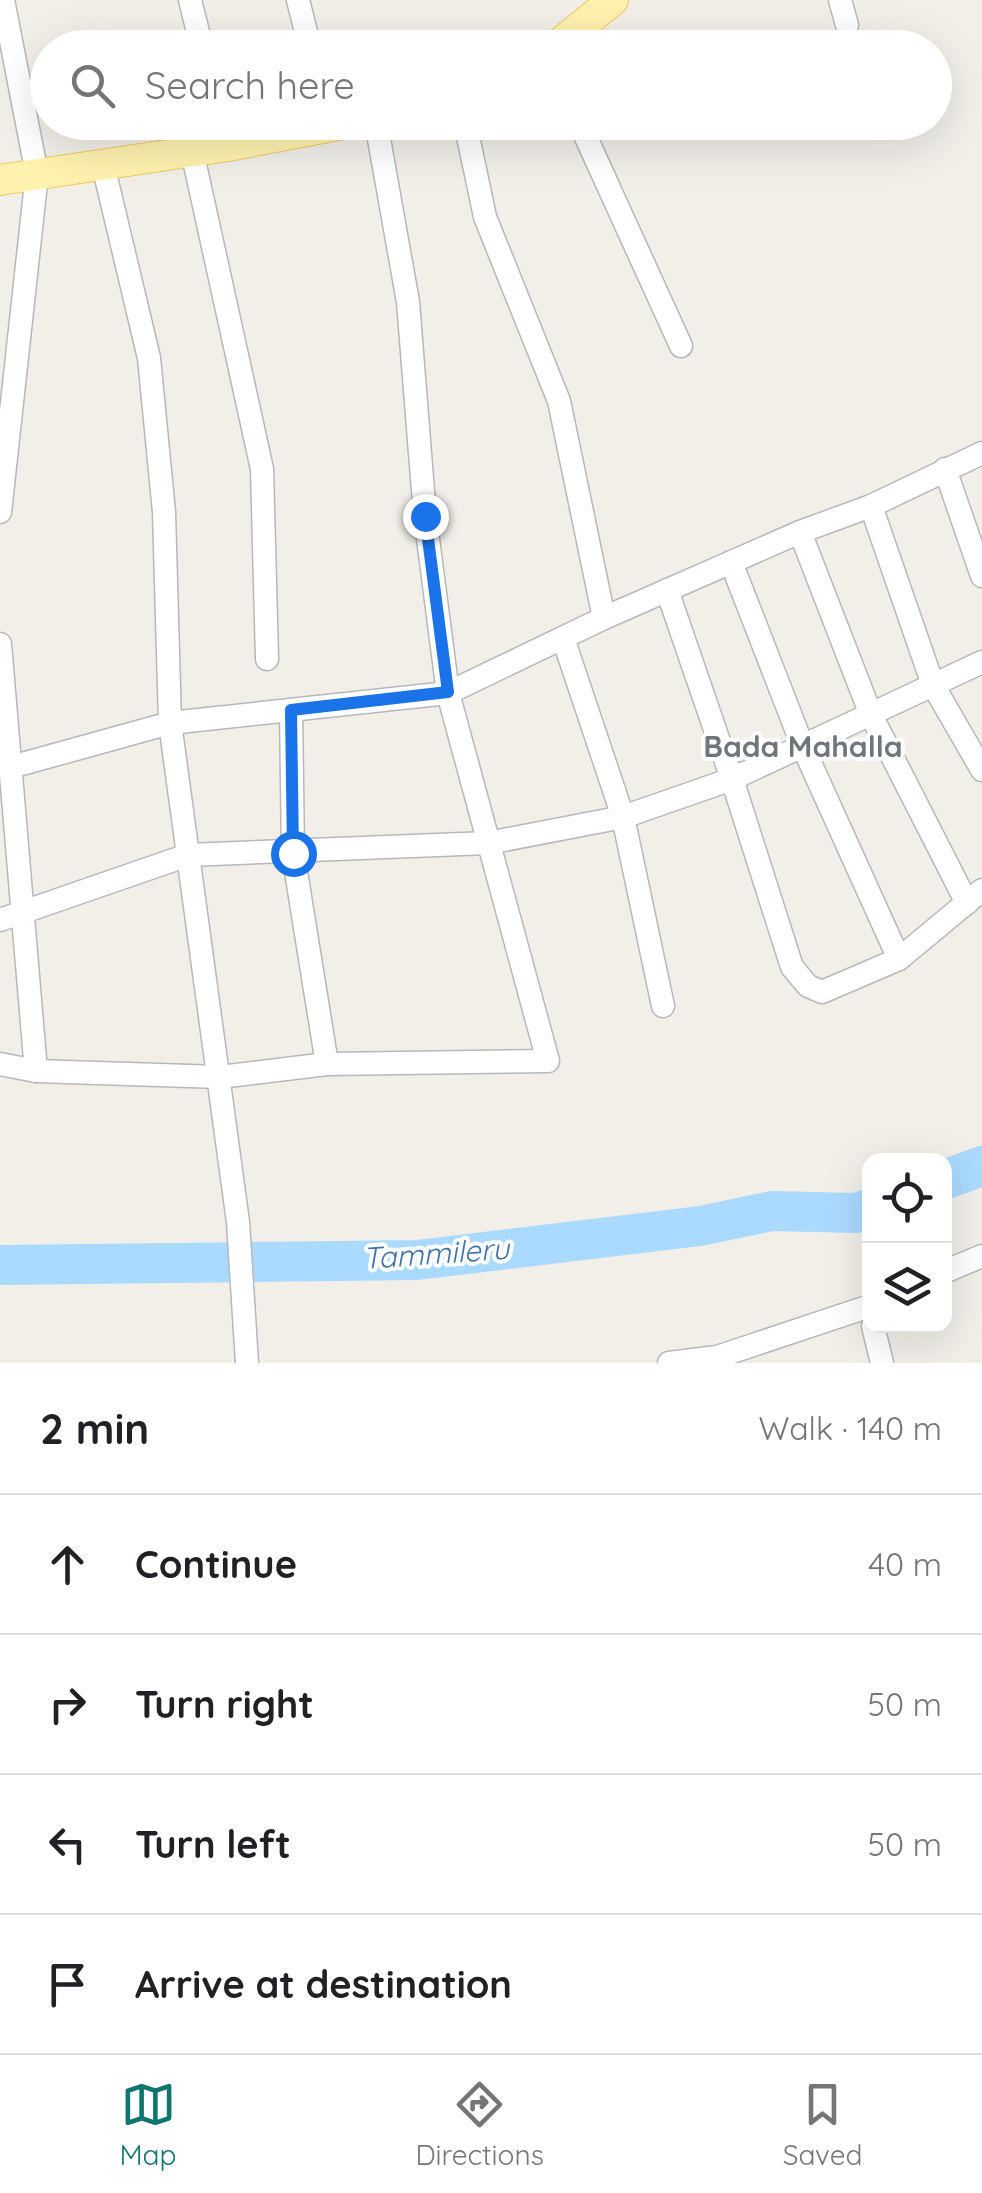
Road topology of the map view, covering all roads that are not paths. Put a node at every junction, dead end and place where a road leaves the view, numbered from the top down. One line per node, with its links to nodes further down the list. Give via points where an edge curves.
1 (3, 0): 10 (street)
2 (190, 0): 7 (street)
3 (298, 0): 8 (street)
4 (613, 0): 9 (main road)
5 (840, 0): 6 (street)
6 (847, 25)
7 (198, 30)
8 (306, 30)
9 (576, 30)
10 (30, 138)
11 (30, 140): 18 (street)
12 (214, 140): 16 (main road)
13 (379, 140): 35 (street, via 408,302)
14 (469, 140): 29 (street, via 485,217 559,401)
15 (587, 140): 20 (street)
16 (192, 152): 17 (main road); 32 (street, via 262,470)
17 (104, 165): 18 (main road); 38 (street, via 149,358 164,512)
18 (37, 174): 19 (main road); 24 (street)
19 (0, 180)
20 (681, 346)
21 (982, 453): 22 (street)
22 (945, 470): 23 (street); 27 (street)
23 (872, 506): 25 (street); 34 (street)
24 (0, 512)
25 (800, 532): 26 (street); 37 (street)
26 (731, 562): 28 (street); 39 (street)
27 (982, 576)
28 (667, 590): 29 (street); 42 (street)
29 (604, 618): 30 (street)
30 (563, 638): 35 (street); 43 (street)
31 (0, 644): 40 (street)
32 (267, 659)
33 (982, 662): 34 (street)
34 (932, 686): 37 (street); 41 (street)
35 (448, 692): 36 (street); 44 (street)
36 (291, 710): 38 (street); 45 (street)
37 (871, 715): 39 (street); 47 (street)
38 (170, 723): 40 (street); 46 (street)
39 (804, 748): 42 (street); 49 (street)
40 (5, 766): 48 (street)
41 (982, 770)
42 (732, 779): 43 (street); 49 (street, via 792,967 808,986 822,992)
43 (623, 818): 44 (street); 50 (street)
44 (488, 842): 45 (street); 52 (street, via 548,1061)
45 (293, 853): 46 (street); 52 (street)
46 (188, 855): 48 (street); 54 (street)
47 (974, 896): 49 (street)
48 (11, 917): 53 (street)
49 (899, 959)
50 (663, 1006)
51 (0, 1064): 53 (street)
52 (327, 1064): 54 (street)
53 (36, 1071): 54 (street)
54 (220, 1078): 60 (street)
55 (982, 1256): 56 (street)
56 (952, 1269)
57 (862, 1310): 59 (street)
58 (875, 1333): 62 (street)
59 (718, 1360): 61 (street)
60 (247, 1363)
61 (670, 1363)
62 (882, 1363)

